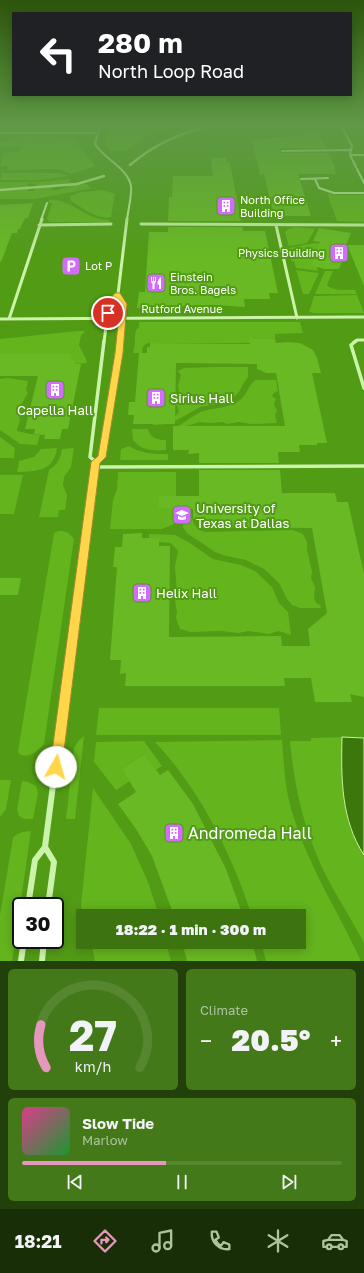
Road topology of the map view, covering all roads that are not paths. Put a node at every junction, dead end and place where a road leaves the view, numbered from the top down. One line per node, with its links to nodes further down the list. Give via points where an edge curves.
1 (120, 170): 14 (street, via 131,187)
2 (358, 170): 6 (street)
3 (328, 178): 5 (street)
4 (301, 179): 5 (street)
5 (315, 179): 7 (street, via 319,188 324,191)
6 (364, 183)
7 (364, 193)
8 (47, 203): 12 (street)
9 (111, 224): 12 (street)
10 (141, 224): 13 (street)
11 (364, 224): 13 (street)
12 (39, 225): 18 (street)
13 (276, 225): 16 (street)
14 (118, 294): 19 (street, via 109,304); 20 (street, via 124,304)
15 (364, 317): 16 (street, Rutford Avenue)
16 (297, 318): 20 (street, Rutford Avenue)
17 (0, 319): 18 (street, Rutford Avenue)
18 (9, 319): 19 (street, Rutford Avenue)
19 (108, 319): 20 (street, Rutford Avenue); 23 (street, via 90,457)
20 (123, 319): 23 (street, via 102,457)
21 (364, 340): 22 (street, via 357,340 351,345)
22 (364, 388)
23 (95, 464): 24 (street); 25 (street)
24 (364, 466)
25 (45, 847): 26 (street, via 35,860); 27 (street, via 54,862)
26 (29, 897)
27 (49, 897)
28 (23, 949): 30 (street)
29 (43, 949): 31 (street)
30 (21, 961)
31 (42, 961)

